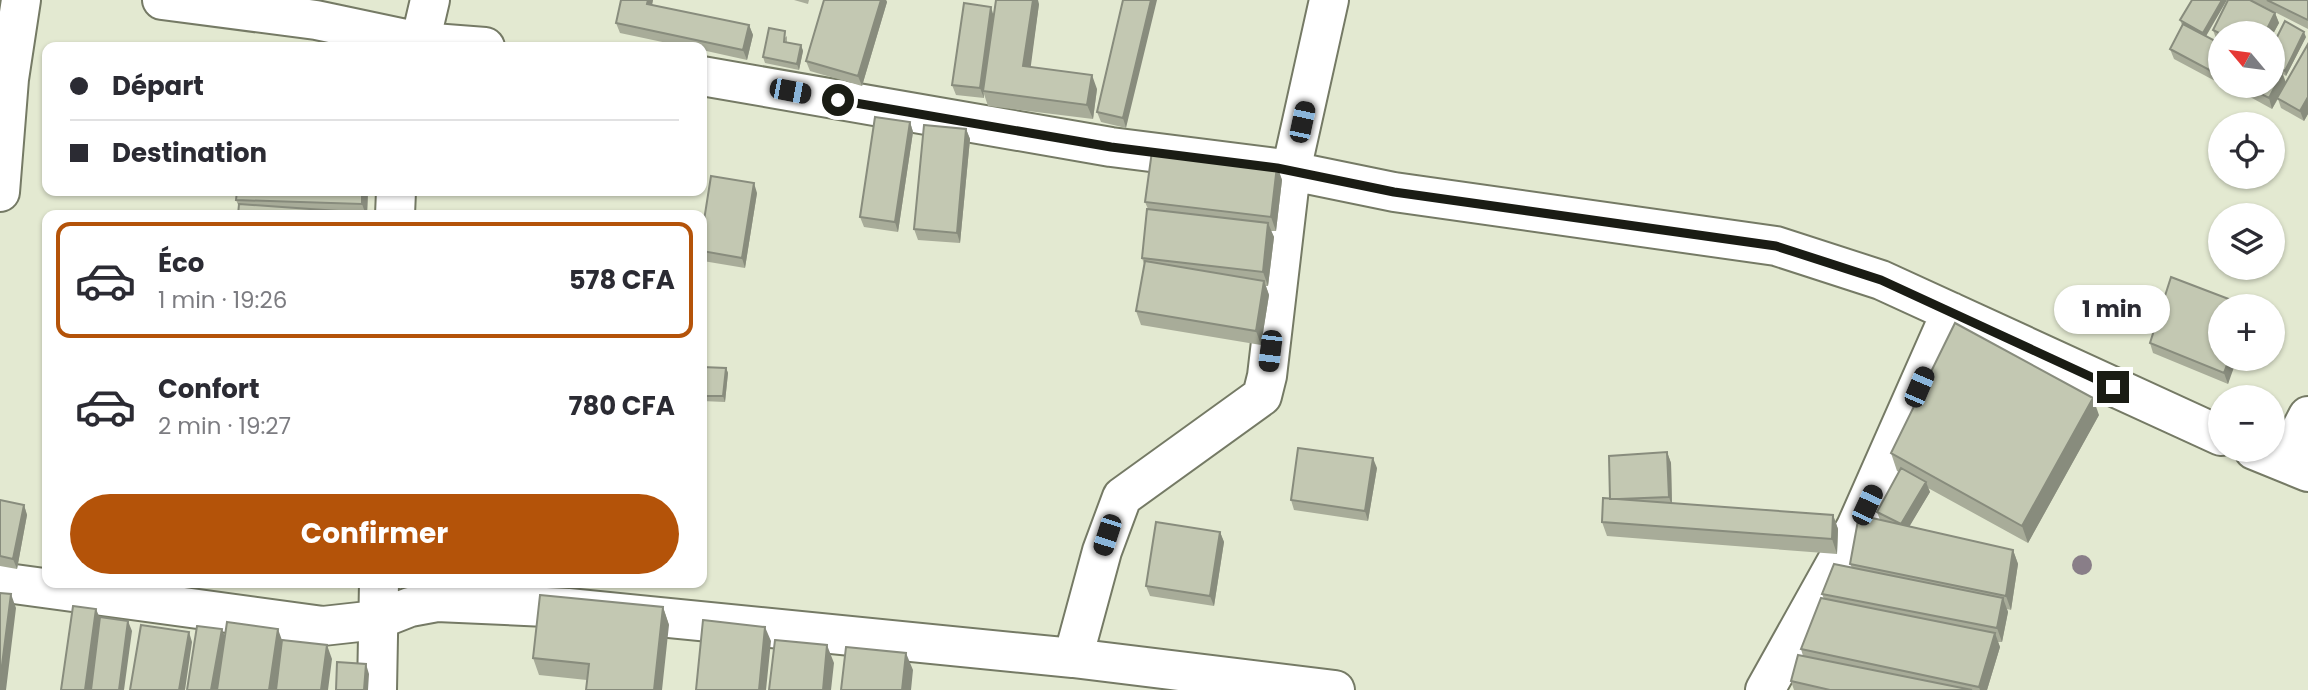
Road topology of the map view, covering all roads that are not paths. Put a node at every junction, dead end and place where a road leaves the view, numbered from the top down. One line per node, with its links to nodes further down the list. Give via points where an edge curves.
1 (21, 0): 9 (street)
2 (162, 0): 5 (street, via 316,20)
3 (430, 0): 6 (street)
4 (1329, 0): 8 (street)
5 (407, 42)
6 (420, 42)
7 (707, 77): 8 (street, via 1098,145)
8 (1291, 171): 10 (street, via 1394,192 1776,246 1881,280); 18 (street, via 1262,396 1122,498 1102,551)
9 (0, 192)
10 (1951, 312): 12 (street); 21 (street, via 1856,527)
11 (2308, 416): 13 (street)
12 (2208, 430)
13 (2285, 456)
14 (0, 582): 15 (street)
15 (42, 588)
16 (44, 588): 17 (street, via 323,626)
17 (378, 601): 18 (street, via 410,607 437,602 568,608); 19 (street)
18 (1073, 658): 20 (street)
19 (377, 690)
20 (1335, 690)
21 (1765, 690)

